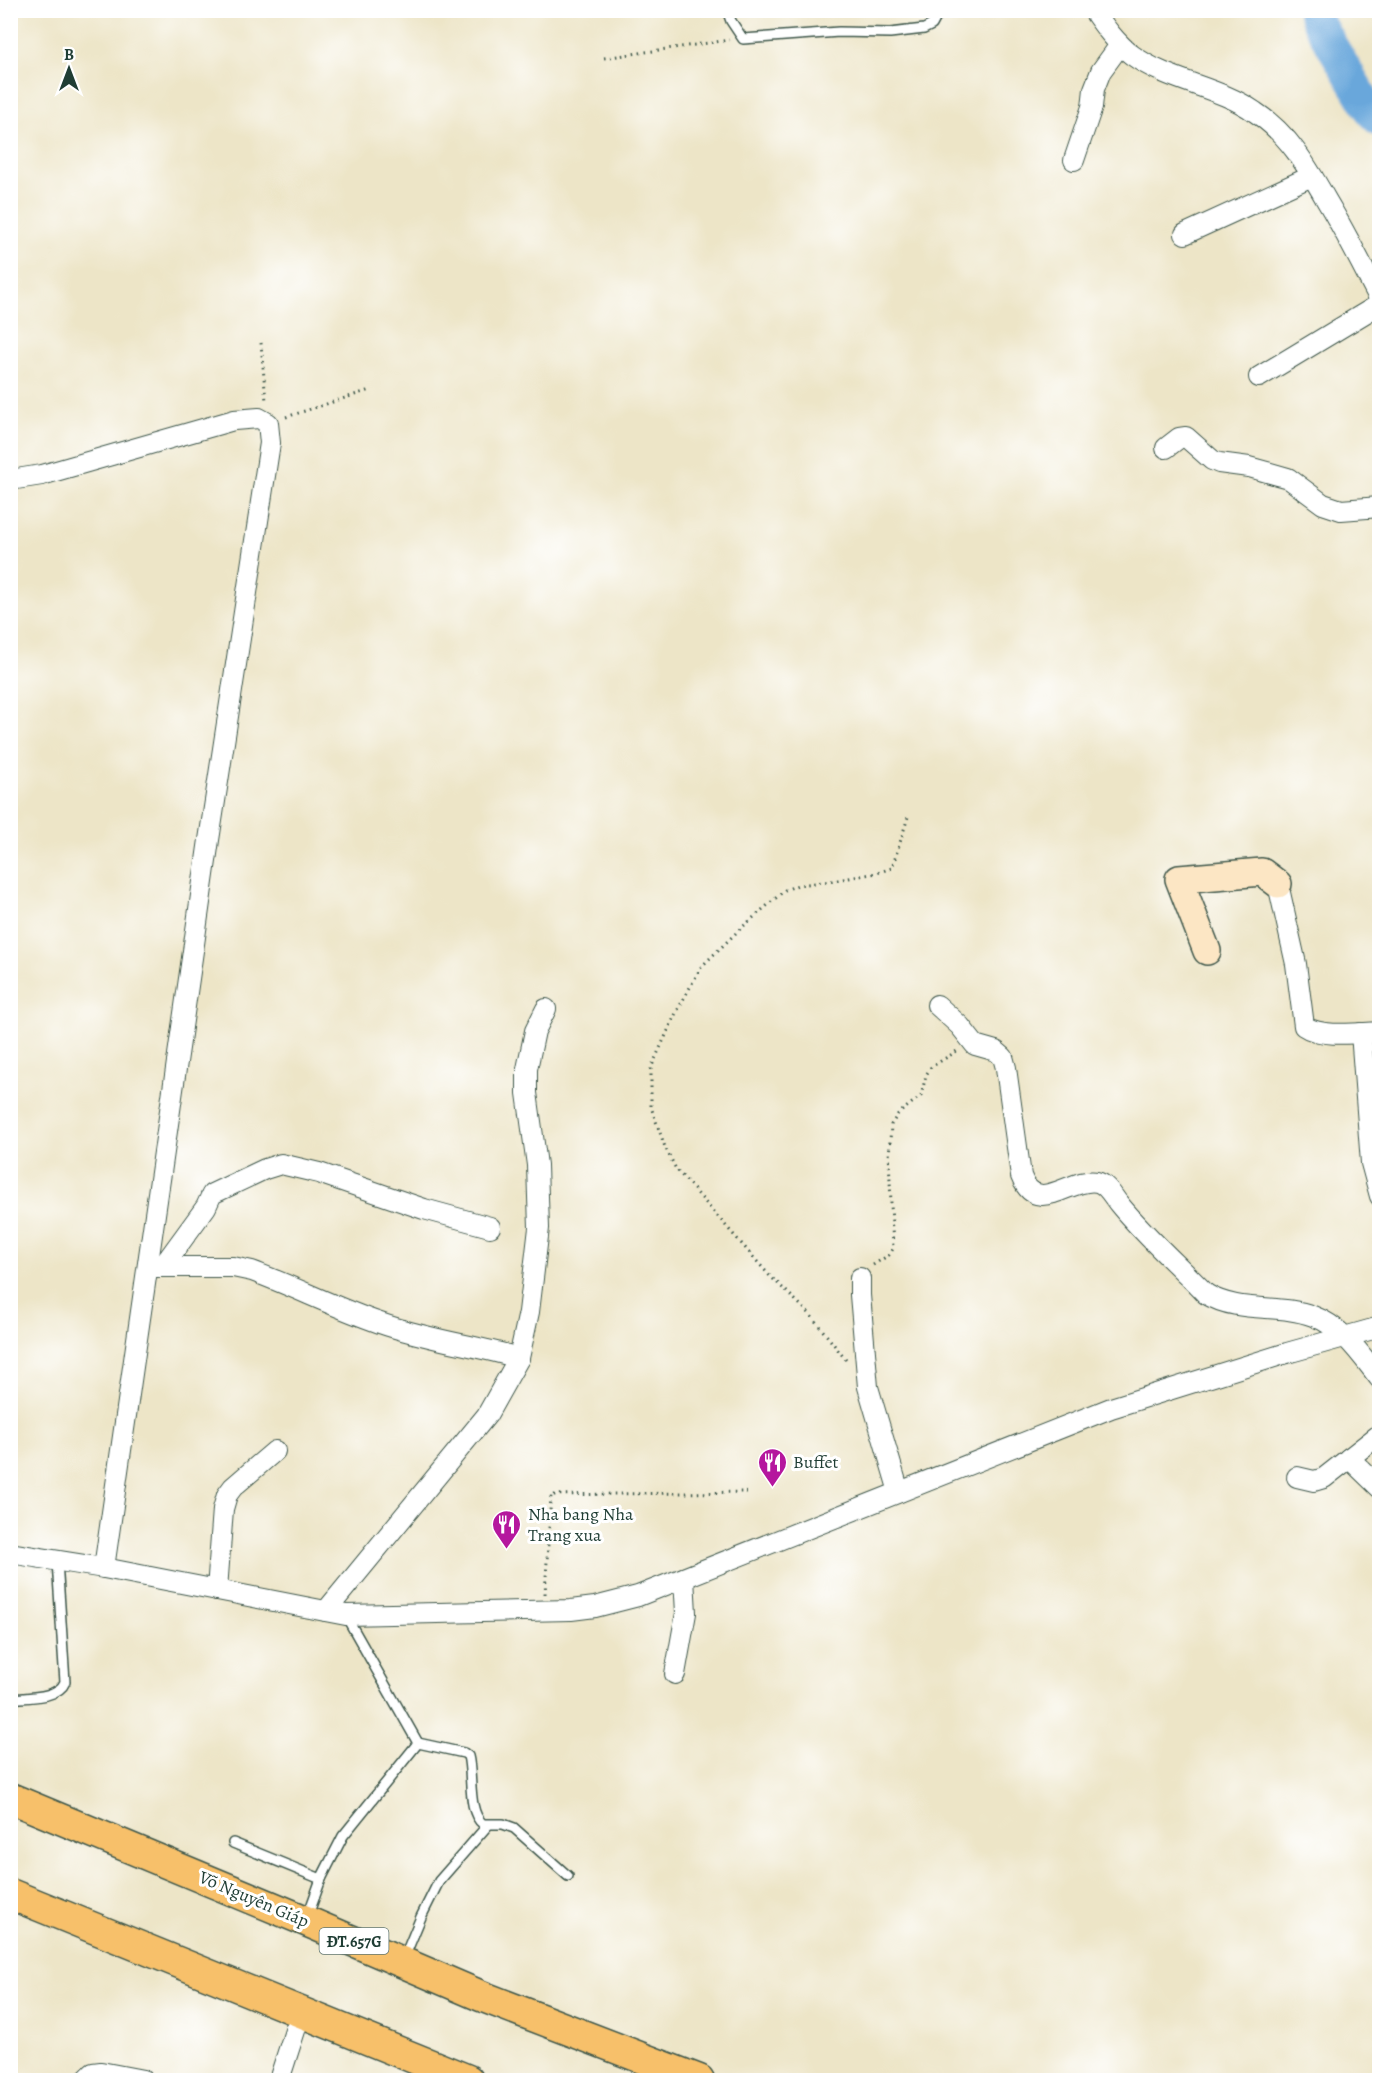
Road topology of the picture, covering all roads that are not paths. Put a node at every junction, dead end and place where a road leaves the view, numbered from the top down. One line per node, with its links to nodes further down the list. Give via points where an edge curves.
1 (727, 10): 2 (lane, via 743,39 924,29 932,25)
2 (940, 10)
3 (1093, 10): 4 (street)
4 (1120, 45): 5 (street, via 1101,71); 6 (street, via 1154,67 1255,111 1288,139)
5 (1074, 160)
6 (1312, 176): 7 (street); 8 (street, via 1353,245)
7 (1185, 234)
8 (1380, 302): 9 (street)
9 (1259, 377)
10 (1166, 448): 12 (street, via 1186,437 1212,460 1288,478 1323,504 1341,510)
11 (10, 480): 20 (street, via 42,475 234,420 259,417 268,423 270,443 209,840)
12 (1380, 507)
13 (1278, 884): 14 (main road, via 1262,872 1179,879); 17 (street, via 1296,964 1304,1026 1320,1032)
14 (1207, 951)
15 (937, 1005): 23 (street, via 975,1045 1003,1057 1021,1176 1030,1190 1053,1194 1098,1182 1216,1301 1313,1315)
16 (546, 1009): 24 (street, via 535,1031 527,1070 539,1228 530,1312)
17 (1370, 1033): 18 (street, via 1371,1163)
18 (1380, 1196)
19 (490, 1227): 20 (street, via 281,1164 212,1194 206,1207)
20 (156, 1267): 24 (street, via 233,1267 252,1271 381,1324); 34 (street)
21 (860, 1278): 31 (street, via 868,1387)
22 (1380, 1327): 23 (street)
23 (1345, 1336): 25 (street); 31 (street, via 1111,1408)
24 (519, 1358): 37 (street, via 487,1415)
25 (1380, 1379)
26 (1380, 1434): 28 (street)
27 (275, 1451): 36 (street, via 227,1495)
28 (1349, 1458): 29 (street, via 1319,1480); 30 (street)
29 (1297, 1477)
30 (1380, 1488)
31 (899, 1492): 35 (street)
32 (10, 1553): 33 (street)
33 (57, 1561): 34 (street); 40 (lane, via 65,1682 55,1693)
34 (104, 1568): 36 (street)
35 (684, 1578): 38 (street, via 617,1602 571,1610); 39 (street, via 686,1613)
36 (217, 1590): 37 (street)
37 (326, 1611): 38 (street)
38 (346, 1615): 41 (lane)
39 (675, 1674)
40 (10, 1699)
41 (418, 1743): 43 (lane, via 468,1756 476,1818); 46 (lane, via 343,1836)
42 (10, 1798): 48 (main road, Võ Nguyên Giáp / ĐT.657G)
43 (488, 1825): 45 (lane, via 514,1828); 49 (lane, via 439,1881)
44 (233, 1843): 46 (lane)
45 (568, 1876)
46 (321, 1879): 48 (lane)
47 (10, 1894): 50 (main road)
48 (306, 1921): 49 (main road, Võ Nguyên Giáp / ĐT.657G)
49 (402, 1962): 55 (main road, Võ Nguyên Giáp / ĐT.657G)
50 (301, 2012): 53 (street); 54 (main road)
51 (86, 2080): 52 (street, via 101,2072)
52 (143, 2080)
53 (279, 2080)
54 (468, 2080)
55 (699, 2080)

